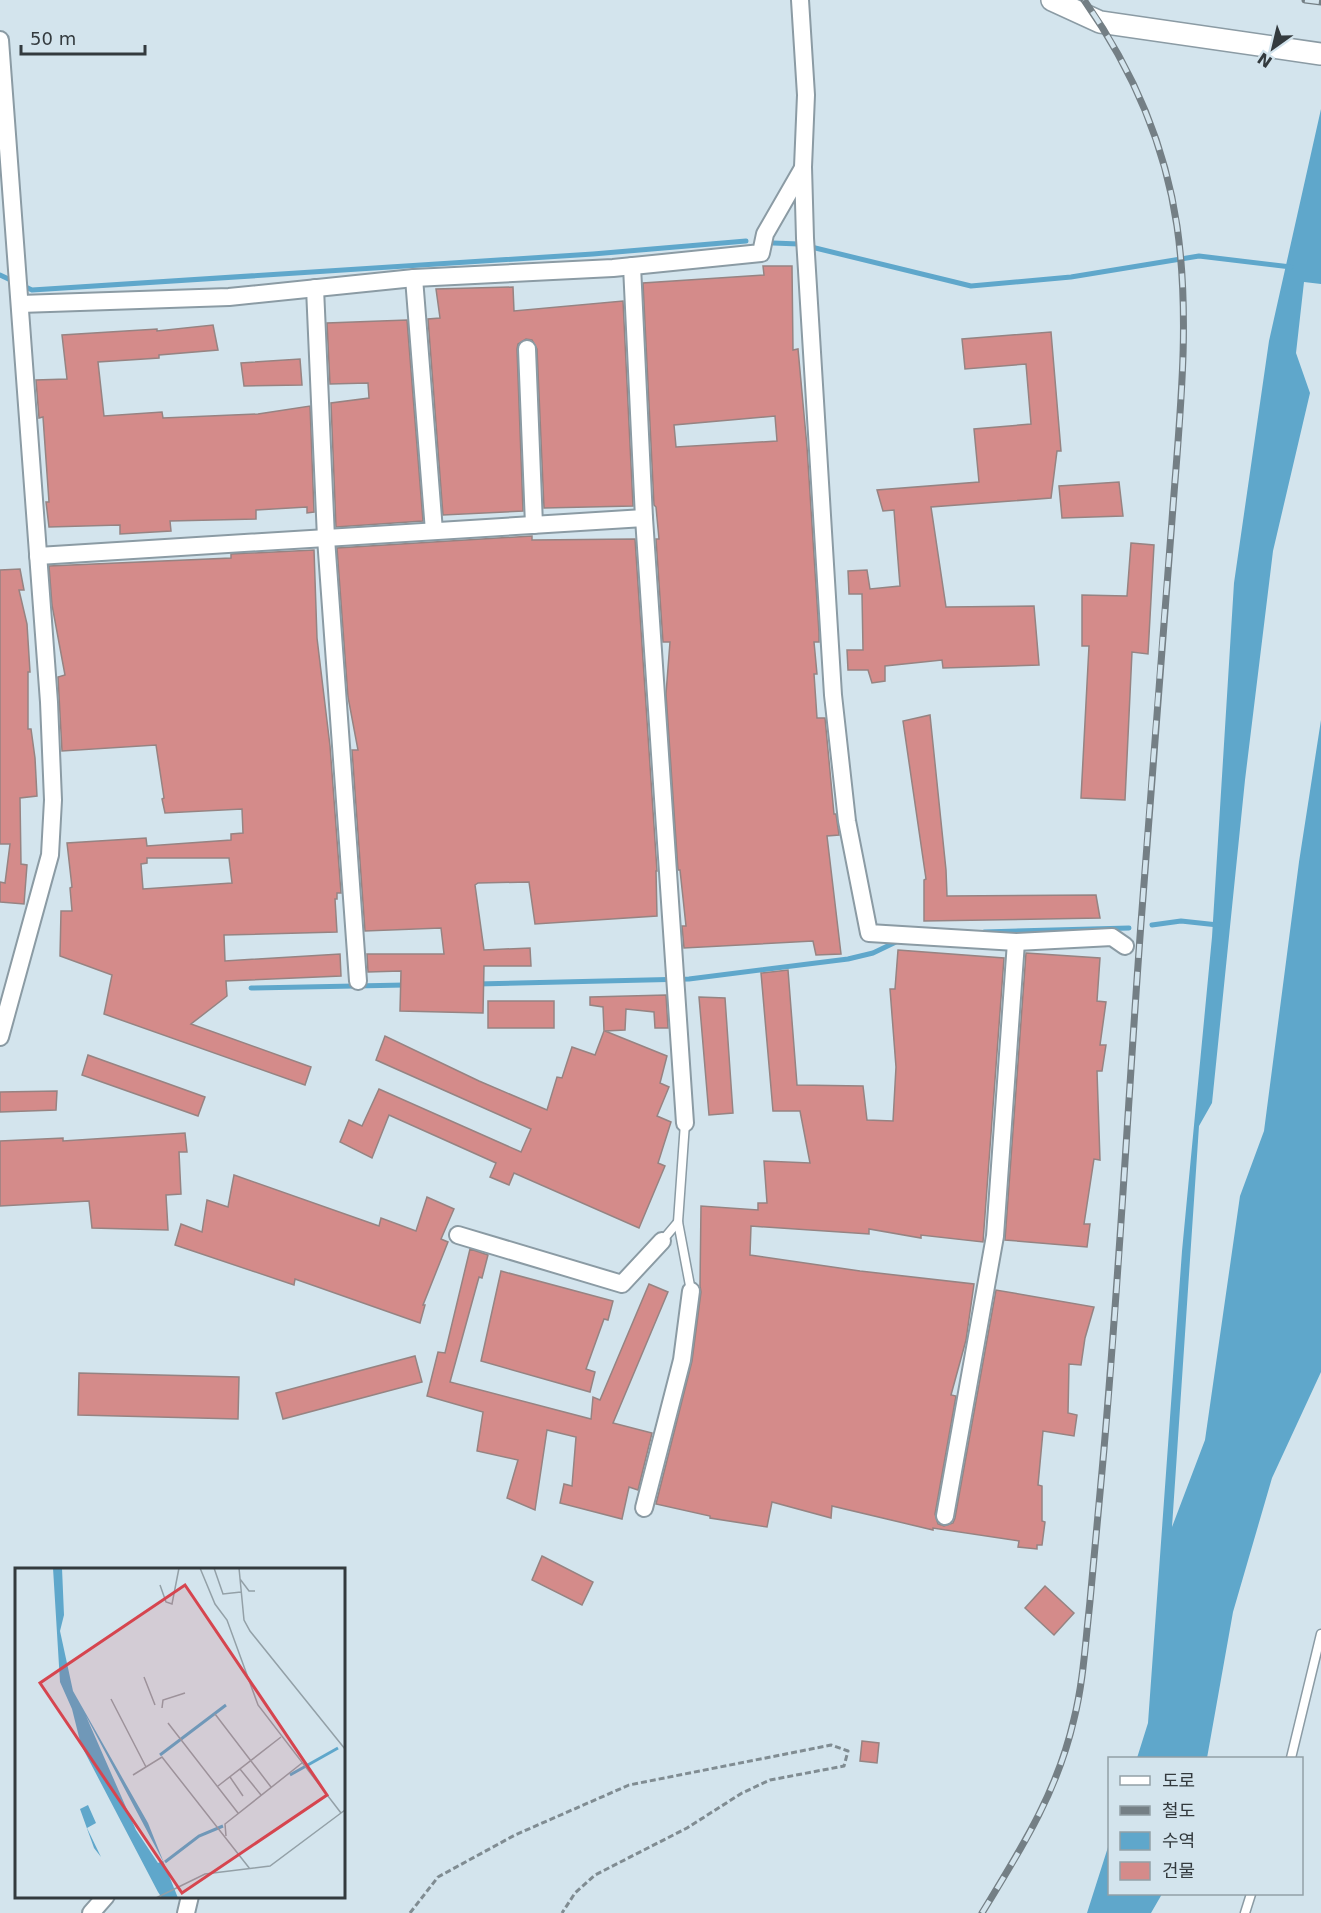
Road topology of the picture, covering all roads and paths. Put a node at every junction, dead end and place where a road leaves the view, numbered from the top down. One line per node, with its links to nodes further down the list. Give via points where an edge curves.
1 (800, 0): 5 (street, via 807,95)
2 (1052, 0): 4 (street, via 1100,22)
3 (0, 40): 9 (street)
4 (1315, 53)
5 (803, 167): 6 (street, via 765,234 761,253); 16 (street, via 812,381 833,695 847,821 869,933)
6 (632, 266): 7 (street); 11 (street)
7 (414, 278): 8 (street); 13 (street)
8 (315, 288): 9 (street, via 229,297); 14 (street)
9 (20, 304): 15 (street)
10 (528, 349): 12 (street)
11 (644, 518): 12 (street); 20 (street)
12 (534, 525): 13 (street)
13 (434, 531): 14 (street)
14 (326, 538): 15 (street); 18 (street)
15 (38, 556): 19 (street, via 50,724 50,855)
16 (1016, 942): 17 (street, via 1112,937); 26 (street, via 994,1236)
17 (1125, 946)
18 (358, 981)
19 (0, 1037)
20 (685, 1123): 21 (lane)
21 (678, 1222): 23 (lane); 24 (lane)
22 (458, 1235): 23 (street, via 622,1284)
23 (662, 1240)
24 (692, 1291): 25 (street, via 682,1360)
25 (644, 1508)
26 (945, 1516)
27 (1321, 1634): 28 (lane)
28 (1292, 1757)
29 (1250, 1895): 36 (lane)
30 (104, 1898): 32 (street)
31 (190, 1898): 33 (street)
32 (90, 1913)
33 (186, 1913)
34 (410, 1913): 35 (path, via 438,1877 515,1835 628,1785 831,1745 848,1751 844,1766 770,1780 595,1875 575,1893)
35 (562, 1913)
36 (1245, 1913)

